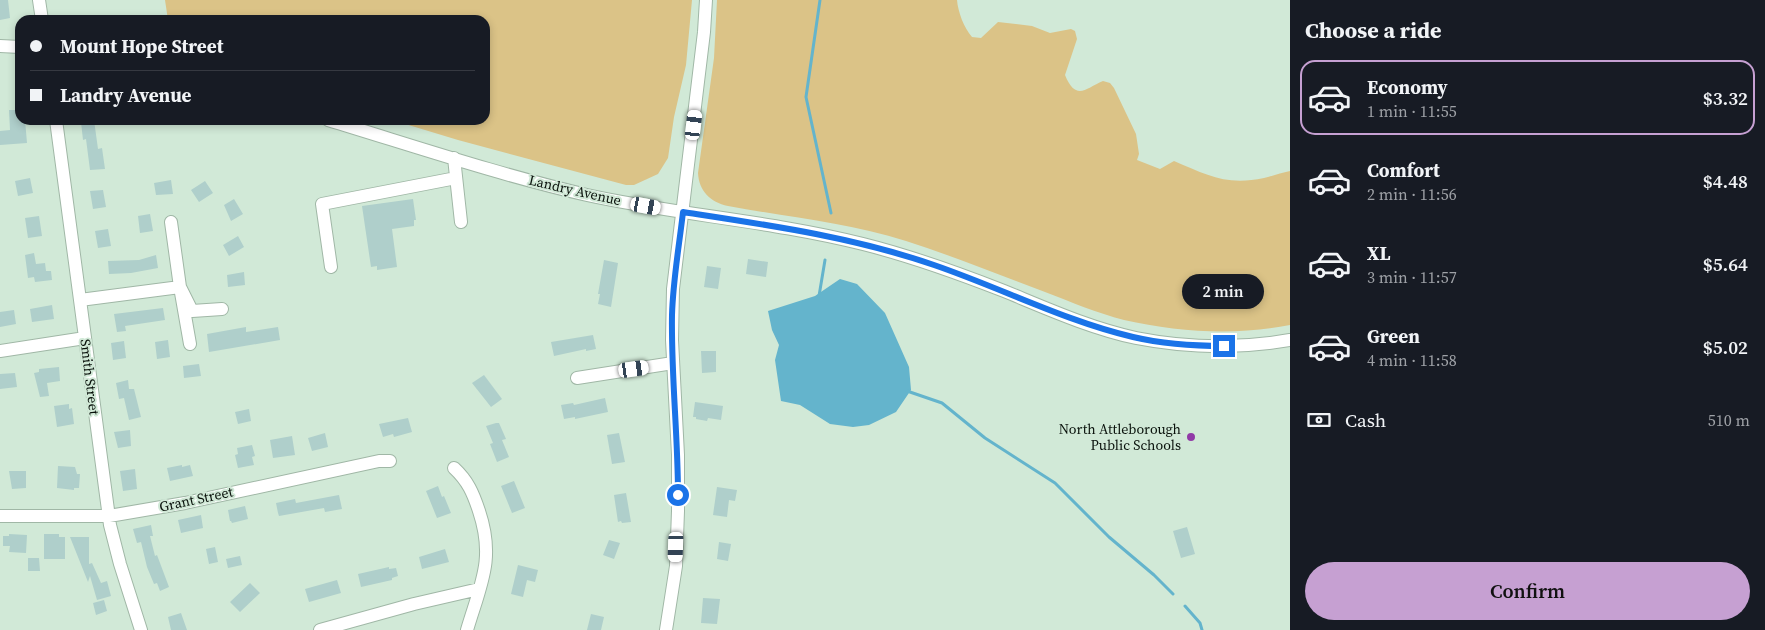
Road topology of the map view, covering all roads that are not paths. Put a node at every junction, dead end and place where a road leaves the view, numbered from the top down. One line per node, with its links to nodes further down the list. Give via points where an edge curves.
1 (39, 0): 3 (street)
2 (706, 0): 10 (street)
3 (41, 15)
4 (0, 46): 5 (street)
5 (15, 47)
6 (57, 125): 15 (street, Smith Street)
7 (345, 125): 8 (street, Landry Avenue)
8 (454, 158): 9 (street); 10 (street, Landry Avenue, via 579,193)
9 (456, 178): 12 (street); 13 (street, via 322,204)
10 (683, 212): 18 (street, Landry Avenue, via 866,244 934,265 1066,317 1134,337 1215,346); 21 (street, via 673,289)
11 (171, 222): 14 (street)
12 (461, 222)
13 (331, 267)
14 (180, 287): 15 (street); 16 (street, via 192,312); 19 (street)
15 (80, 300): 17 (street, Smith Street)
16 (222, 309)
17 (85, 338): 20 (street); 26 (street, Smith Street)
18 (1290, 340)
19 (190, 344)
20 (0, 351)
21 (673, 363): 22 (street); 31 (street, via 678,511 676,566)
22 (577, 378)
23 (390, 461): 26 (street, Grant Street, via 379,460)
24 (454, 468): 27 (street, via 466,480 484,527 488,550)
25 (0, 516): 26 (street, Grant Street)
26 (109, 516): 28 (street, Smith Street)
27 (479, 589): 29 (street); 30 (street)
28 (141, 630)
29 (320, 630)
30 (467, 630)
31 (666, 630)

